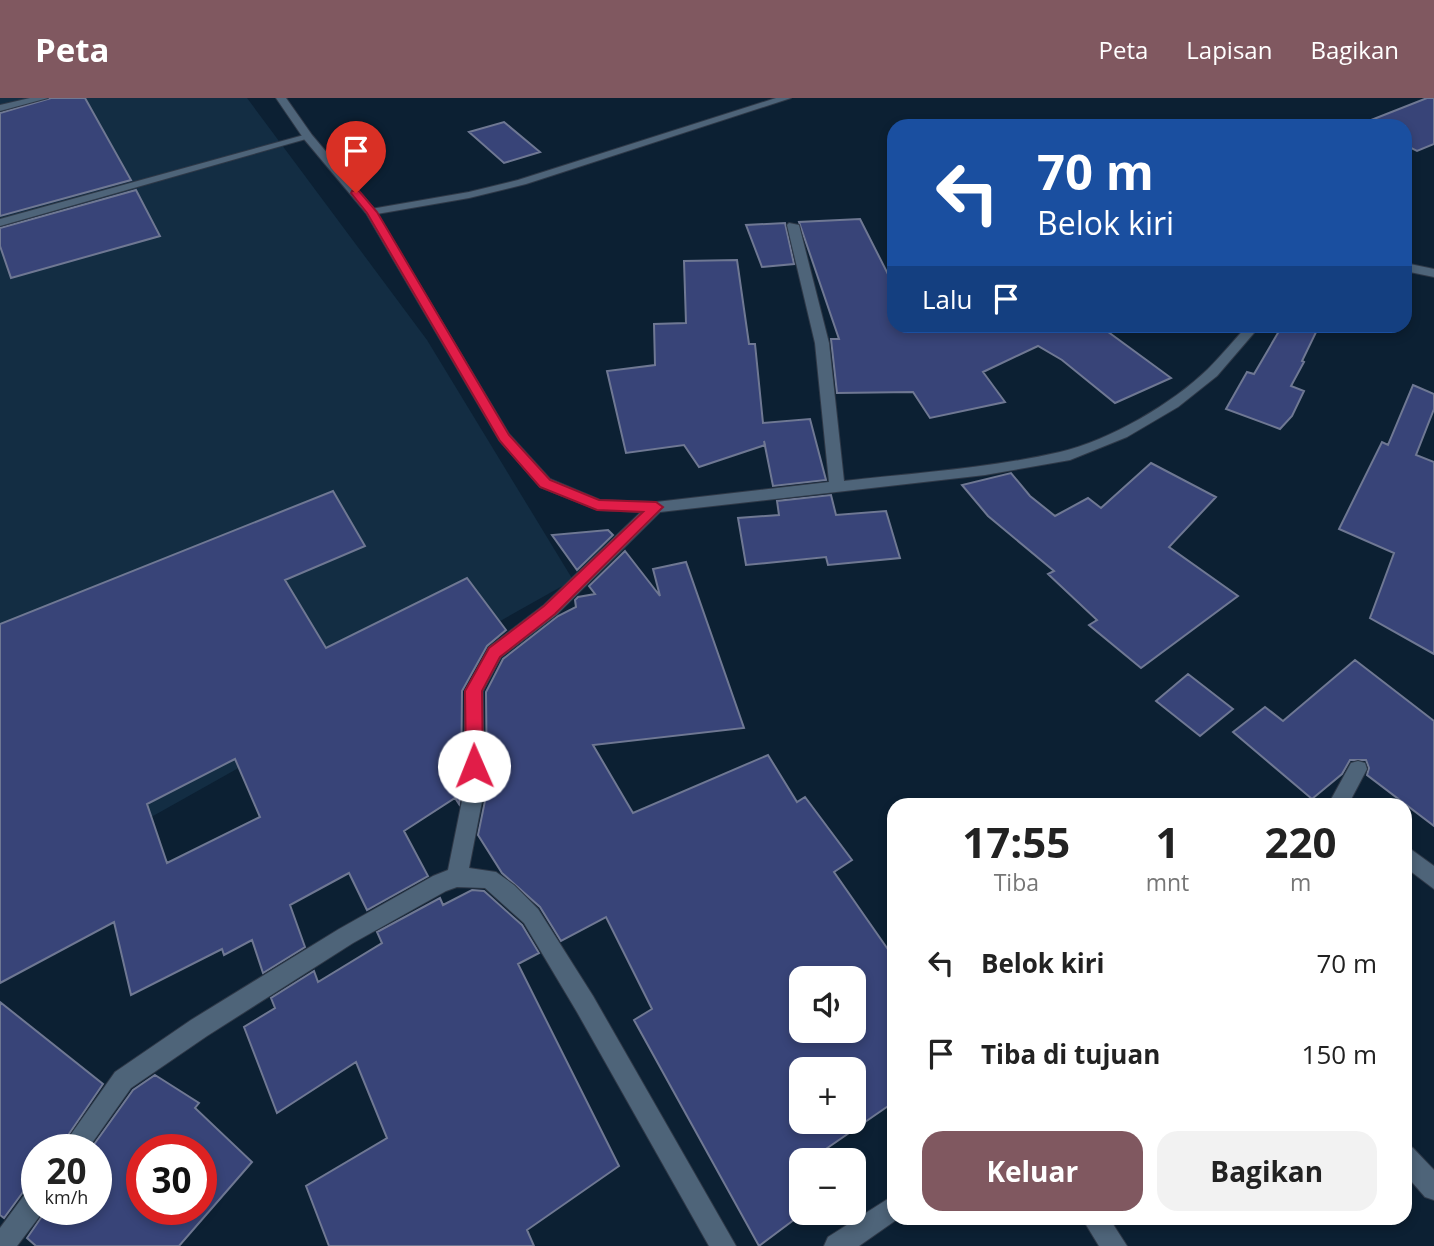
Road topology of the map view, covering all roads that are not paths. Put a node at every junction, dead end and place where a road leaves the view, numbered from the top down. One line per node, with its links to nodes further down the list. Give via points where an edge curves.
1 (43, 98): 4 (street)
2 (281, 98): 5 (street)
3 (786, 98): 6 (street, via 522,182)
4 (0, 108)
5 (309, 137): 6 (street); 7 (street)
6 (371, 212): 13 (street, via 504,438 545,483 597,505)
7 (0, 223)
8 (793, 225): 12 (street, via 822,343)
9 (1412, 267): 10 (street)
10 (1431, 268)
11 (1248, 333): 12 (street, via 1212,373 1173,404 1122,434 1065,456)
12 (837, 487): 13 (street)
13 (656, 507): 17 (street, via 550,610 495,652 474,691 474,791)
14 (1358, 769): 15 (street)
15 (1344, 798)
16 (1412, 860): 18 (street)
17 (457, 877): 19 (street, via 346,936 123,1080); 26 (street, via 489,879 531,916)
18 (1434, 879)
19 (84, 1134)
20 (1412, 1164): 21 (street)
21 (1434, 1188)
22 (887, 1212): 27 (street)
23 (21, 1220): 25 (street)
24 (1099, 1225): 28 (street)
25 (2, 1246)
26 (723, 1246)
27 (837, 1246)
28 (1114, 1246)

